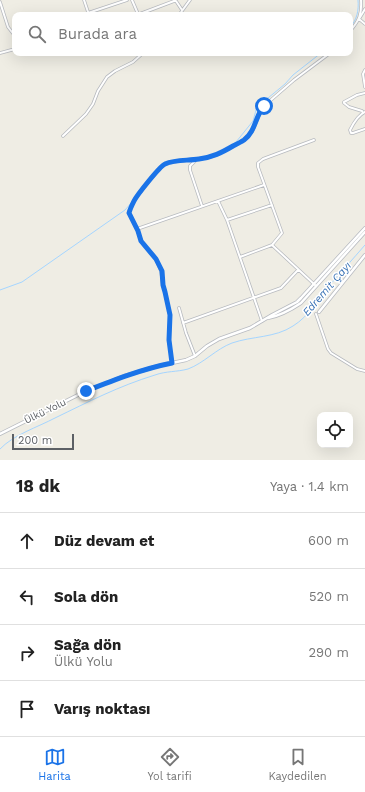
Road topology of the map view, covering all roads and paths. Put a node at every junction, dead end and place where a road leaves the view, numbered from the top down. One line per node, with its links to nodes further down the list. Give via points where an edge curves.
1 (84, 0): 9 (street)
2 (126, 0): 10 (street)
3 (132, 0): 11 (street)
4 (190, 0): 8 (street)
5 (361, 0): 13 (street)
6 (1, 1): 16 (street, via 8,27)
7 (365, 9): 13 (street)
8 (182, 10): 12 (street, via 174,1)
9 (88, 12)
10 (94, 12)
11 (137, 12)
12 (146, 12)
13 (359, 19): 14 (street); 15 (street)
14 (365, 24)
15 (353, 28)
16 (12, 32)
17 (0, 49): 19 (street)
18 (12, 50): 19 (street)
19 (1, 52)
20 (140, 56): 28 (street, via 107,77 86,114)
21 (326, 56): 30 (street, via 264,106 251,134 245,140 219,154)
22 (365, 71): 23 (street)
23 (364, 79): 24 (street)
24 (365, 87)
25 (365, 93): 26 (street, via 344,102)
26 (364, 113): 27 (street, via 350,130 353,133)
27 (365, 129)
28 (63, 136)
29 (314, 140): 31 (street, via 260,161 258,167)
30 (197, 159): 34 (street, via 190,166 190,170); 37 (street, via 165,164 159,169 128,212)
31 (265, 185): 32 (street); 33 (street)
32 (218, 201): 34 (street); 35 (street)
33 (272, 205): 35 (street); 39 (street, via 282,234)
34 (202, 206): 37 (street)
35 (227, 220): 41 (street)
36 (365, 228): 43 (main road, Ülkü Yolu)
37 (137, 229): 50 (street, via 141,241 162,271 170,315 169,340)
38 (365, 232): 43 (main road, Ülkü Yolu)
39 (272, 245): 41 (street); 42 (street)
40 (365, 255): 46 (main road)
41 (240, 257): 44 (street)
42 (298, 270): 43 (street); 44 (street, via 281,288)
43 (315, 285): 47 (main road, Ülkü Yolu, via 297,306)
44 (254, 298): 47 (street); 48 (street)
45 (178, 308): 48 (street)
46 (317, 313): 51 (street, via 331,353)
47 (262, 321): 49 (main road, Ülkü Yolu, via 219,339)
48 (183, 323): 49 (street)
49 (195, 356): 50 (main road, Ülkü Yolu)
50 (172, 363): 52 (main road, Ülkü Yolu, via 124,376 86,391)
51 (365, 372)
52 (0, 434)

